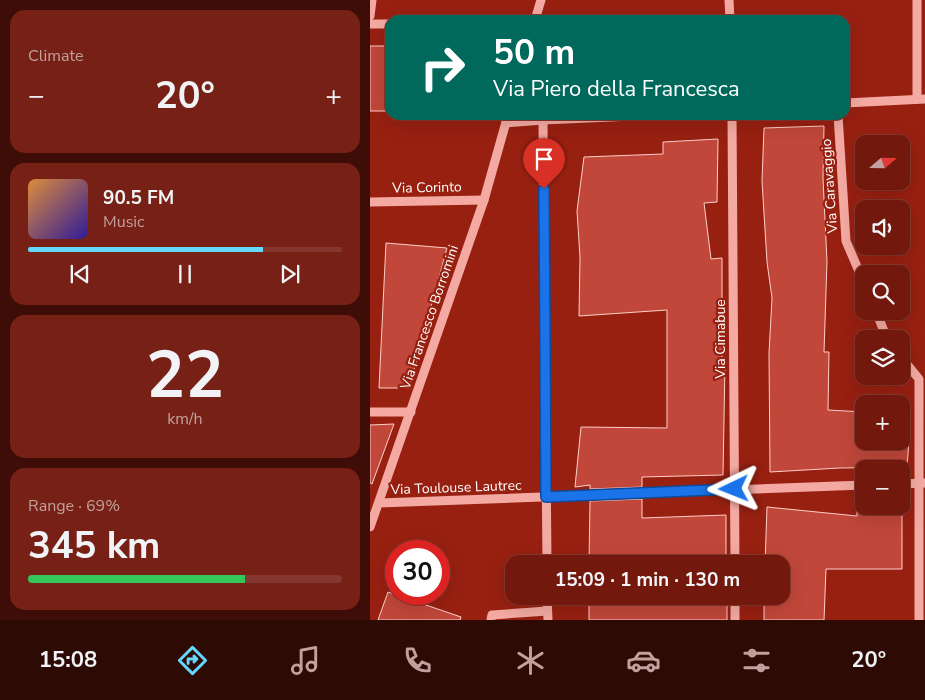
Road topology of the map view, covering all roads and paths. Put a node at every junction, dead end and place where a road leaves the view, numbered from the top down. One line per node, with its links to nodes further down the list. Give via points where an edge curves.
1 (372, 0): 7 (street)
2 (540, 0): 5 (street)
3 (729, 0): 6 (street)
4 (917, 0): 10 (street)
5 (536, 15)
6 (730, 15)
7 (370, 16)
8 (370, 24): 9 (street)
9 (385, 24)
10 (921, 99): 11 (street)
11 (850, 103)
12 (507, 120): 16 (street, Via Francesco Borromini)
13 (543, 120): 25 (street)
14 (732, 120): 24 (street, Via Cimabue)
15 (838, 120): 18 (street, Via Caravaggio, via 846,241)
16 (484, 200): 17 (street, Via Corinto); 21 (street, Via Francesco Borromini)
17 (370, 202)
18 (856, 265)
19 (910, 368): 22 (street, via 919,379)
20 (370, 412): 21 (street)
21 (411, 412): 26 (street, Via Francesco Borromini)
22 (922, 483): 34 (street)
23 (855, 485): 24 (street, Via Toulouse Lautrec)
24 (734, 489): 25 (street, Via Toulouse Lautrec); 29 (street, Via Cimabue)
25 (546, 497): 26 (street, Via Toulouse Lautrec); 28 (street)
26 (379, 503): 27 (street, Via Francesco Borromini)
27 (370, 526)
28 (547, 555)
29 (735, 555)
30 (735, 605): 33 (street)
31 (548, 616): 32 (street, via 492,614)
32 (491, 620)
33 (735, 620)
34 (918, 620)

